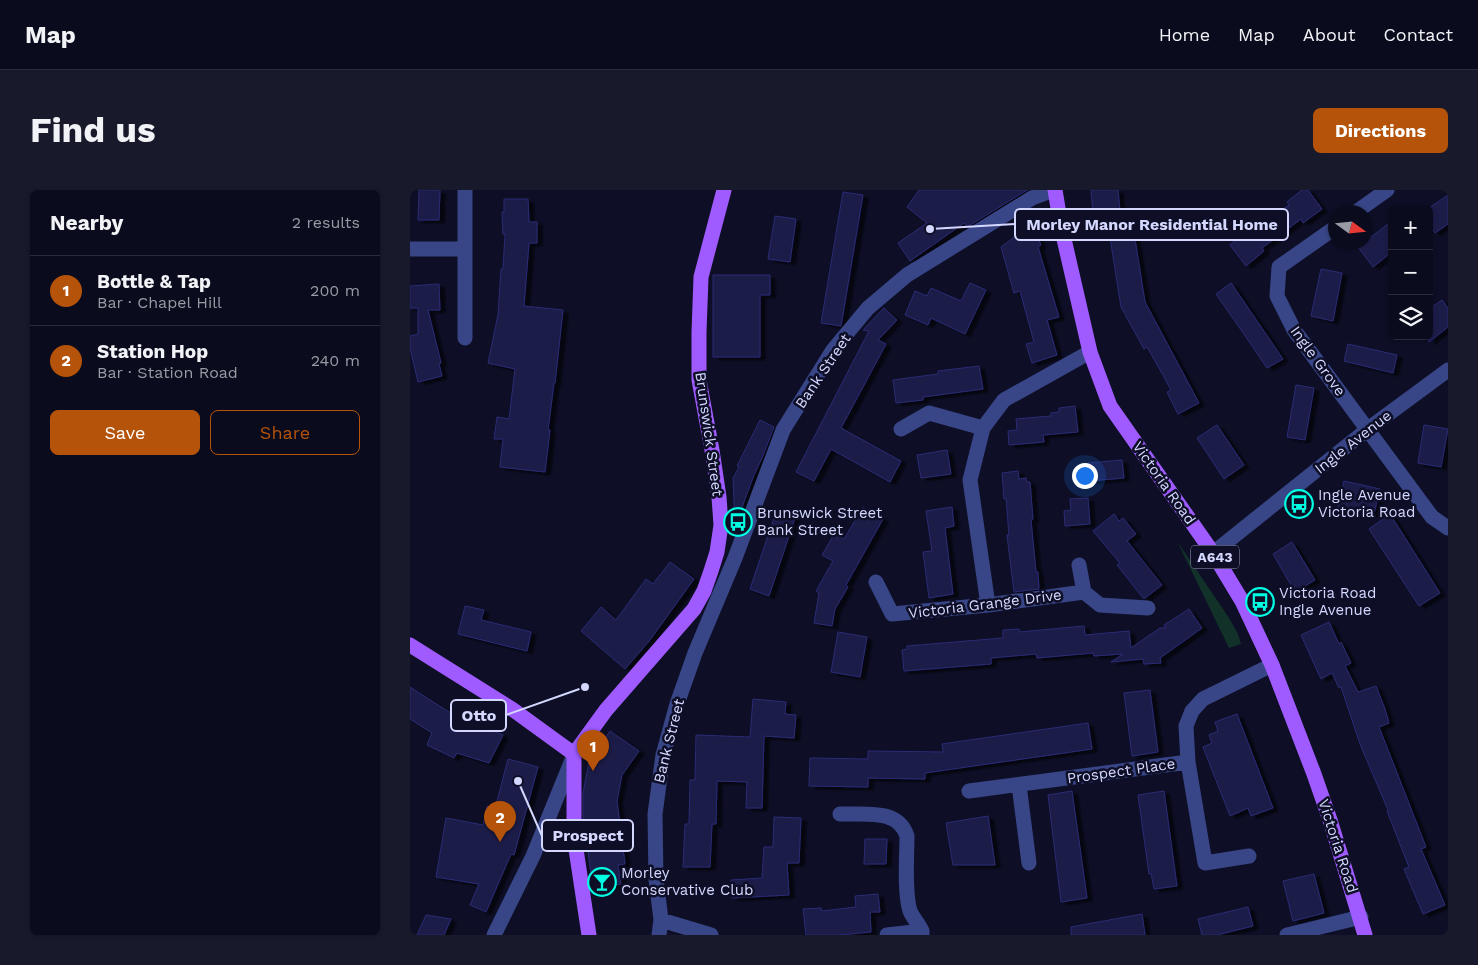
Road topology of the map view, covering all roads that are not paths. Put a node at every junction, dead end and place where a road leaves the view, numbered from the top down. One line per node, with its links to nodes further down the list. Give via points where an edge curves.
1 (465, 190): 8 (street)
2 (724, 190): 16 (main road, Brunswick Street, via 701,277 699,332 699,380 719,498 721,525)
3 (1054, 190): 10 (main road, Victoria Road / A643); 18 (street, Bank Street, via 1032,198 907,275 868,308 833,350 784,430)
4 (1387, 190): 5 (street)
5 (1366, 205)
6 (1328, 233): 14 (street, Ingle Grove, via 1279,267 1277,296 1294,330)
7 (410, 249): 8 (street)
8 (465, 249): 9 (street)
9 (465, 338)
10 (1090, 352): 12 (street, via 1004,400); 17 (main road, Victoria Road / A643, via 1110,406)
11 (1448, 370): 14 (street, Ingle Avenue)
12 (983, 428): 13 (street, via 929,414); 22 (street, via 970,480)
13 (902, 429)
14 (1368, 429): 15 (street, via 1432,517); 17 (street, Ingle Avenue)
15 (1448, 528)
16 (717, 552): 18 (street); 26 (main road, Brunswick Street, via 704,591 694,609 606,710)
17 (1213, 552): 25 (main road, Victoria Road / A643, via 1242,600)
18 (735, 558): 34 (street, Bank Street, via 695,653 663,755 655,814)
19 (1079, 565): 21 (street, Victoria Grange Drive)
20 (876, 582): 22 (street, Victoria Grange Drive, via 892,614)
21 (1084, 592): 22 (street, Victoria Grange Drive); 23 (street, Victoria Grange Drive, via 1100,605)
22 (988, 605)
23 (1148, 608)
24 (410, 645): 26 (main road, via 512,709)
25 (1272, 665): 27 (street, Prospect Place, via 1203,699 1192,711 1186,726); 33 (main road, Victoria Road / A643, via 1330,820)
26 (574, 754): 36 (street, via 533,856); 37 (main road, via 574,836)
27 (1188, 762): 28 (street, Prospect Place); 31 (street, via 1205,863)
28 (1019, 785): 29 (street, Prospect Place); 32 (street)
29 (969, 792)
30 (840, 814): 35 (street, via 887,815 904,827 907,836 908,902)
31 (1249, 856)
32 (1029, 863)
33 (1361, 917): 40 (street); 41 (main road, Victoria Road / A643)
34 (660, 928): 38 (street)
35 (922, 933): 39 (street)
36 (494, 935)
37 (589, 935)
38 (711, 935)
39 (887, 935)
40 (1287, 935)
41 (1365, 935)

